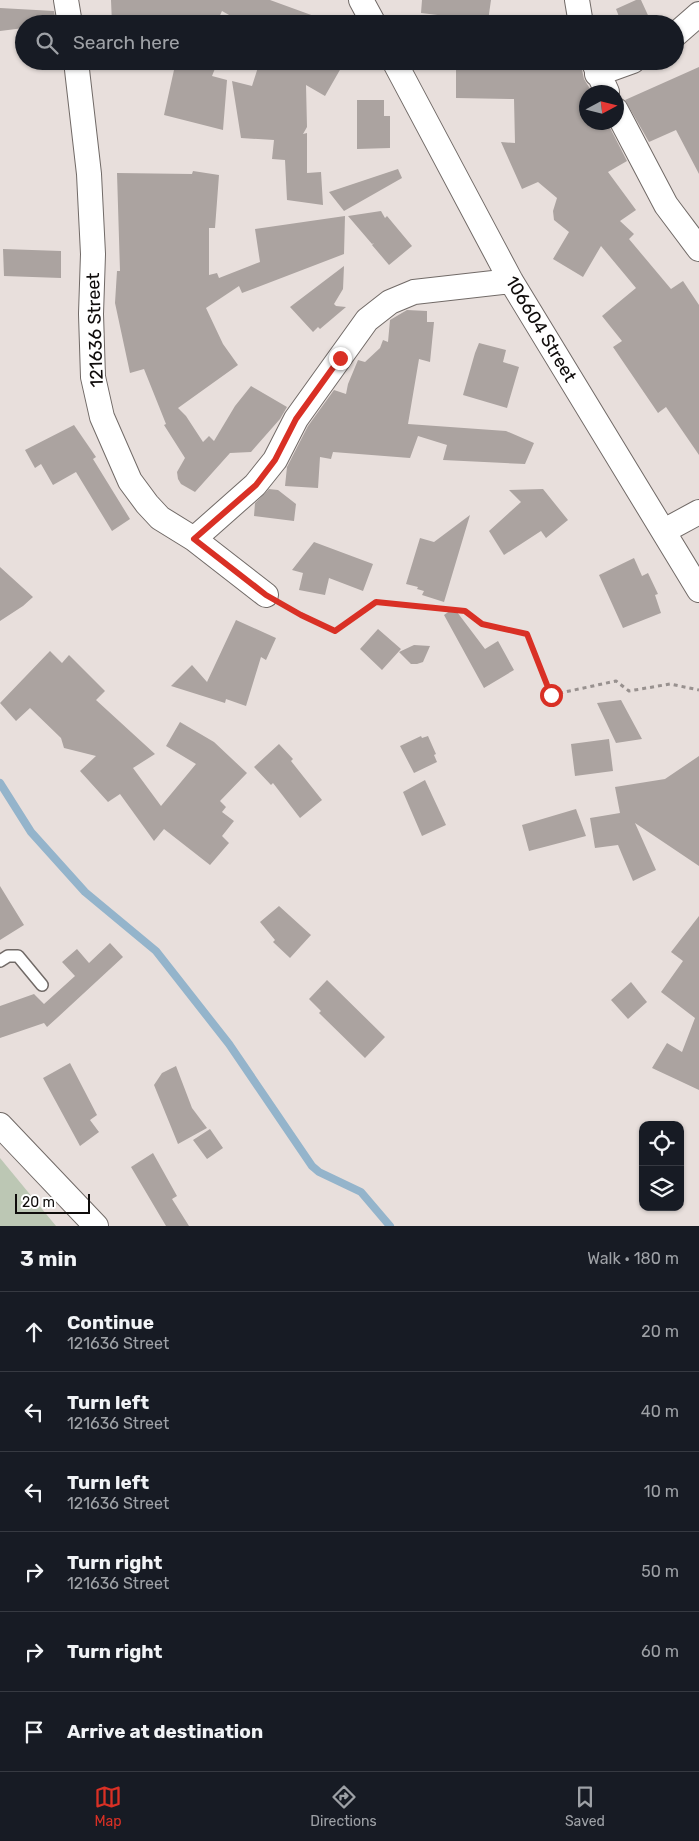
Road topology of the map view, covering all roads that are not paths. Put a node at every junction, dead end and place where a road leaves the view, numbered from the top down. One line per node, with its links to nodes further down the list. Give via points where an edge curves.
1 (66, 0): 5 (street)
2 (361, 0): 6 (street)
3 (578, 0): 7 (street)
4 (699, 14): 8 (street)
5 (68, 15)
6 (369, 15)
7 (580, 15)
8 (684, 26)
9 (77, 70): 18 (street, 121636 Street, via 89,174 94,377 102,416 130,481 147,504 160,518)
10 (399, 70): 15 (street, 106604 Street)
11 (613, 70): 12 (street)
12 (599, 76)
13 (624, 125): 14 (street, via 666,205)
14 (699, 248)
15 (511, 281): 17 (street, 106604 Street); 18 (street, via 414,292 390,302 367,320 296,419 275,460 256,485)
16 (699, 512): 17 (street)
17 (664, 531): 19 (street, 106604 Street)
18 (194, 539): 20 (street, 121636 Street)
19 (699, 590)
20 (266, 595)
21 (0, 961): 22 (lane, via 8,956 18,956)
22 (42, 985)
23 (0, 1125): 24 (street)
24 (96, 1226)

